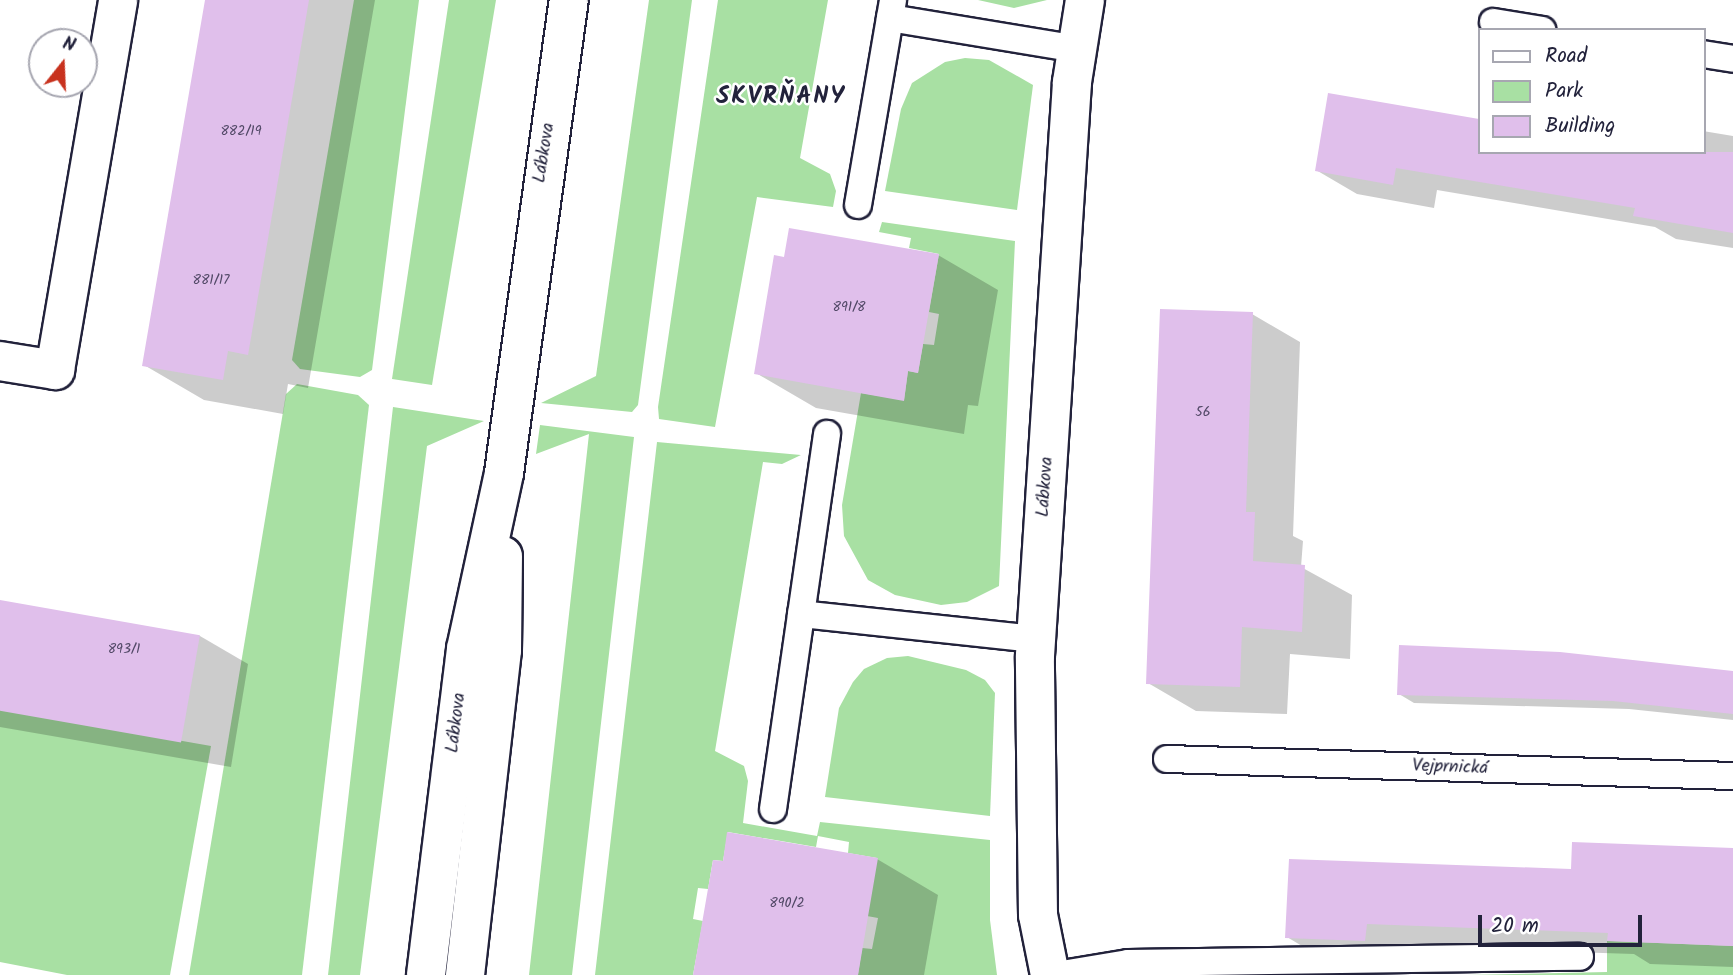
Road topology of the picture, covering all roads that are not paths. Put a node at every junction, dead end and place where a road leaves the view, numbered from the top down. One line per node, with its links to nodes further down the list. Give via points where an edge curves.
1 (118, 0): 11 (street, via 55,370)
2 (569, 0): 13 (street, Lábkova)
3 (1085, 0): 7 (street, Lábkova)
4 (892, 9): 7 (lane); 10 (lane)
5 (1493, 22): 6 (lane)
6 (1530, 28)
7 (1077, 49): 15 (street, Lábkova)
8 (1705, 54): 9 (lane)
9 (1733, 59)
10 (858, 205)
11 (0, 361)
12 (827, 434): 14 (lane)
13 (504, 473): 20 (street, Lábkova, via 466,649); 21 (street, Lábkova, via 502,650)
14 (801, 614): 15 (lane); 18 (lane)
15 (1036, 639): 22 (street, Lábkova, via 1038,915)
16 (1167, 759): 17 (lane, Vejprnická)
17 (1733, 776)
18 (773, 809)
19 (1580, 957): 23 (lane, via 1128,963)
20 (426, 975)
21 (465, 975)
22 (1050, 975)
23 (1056, 975)

